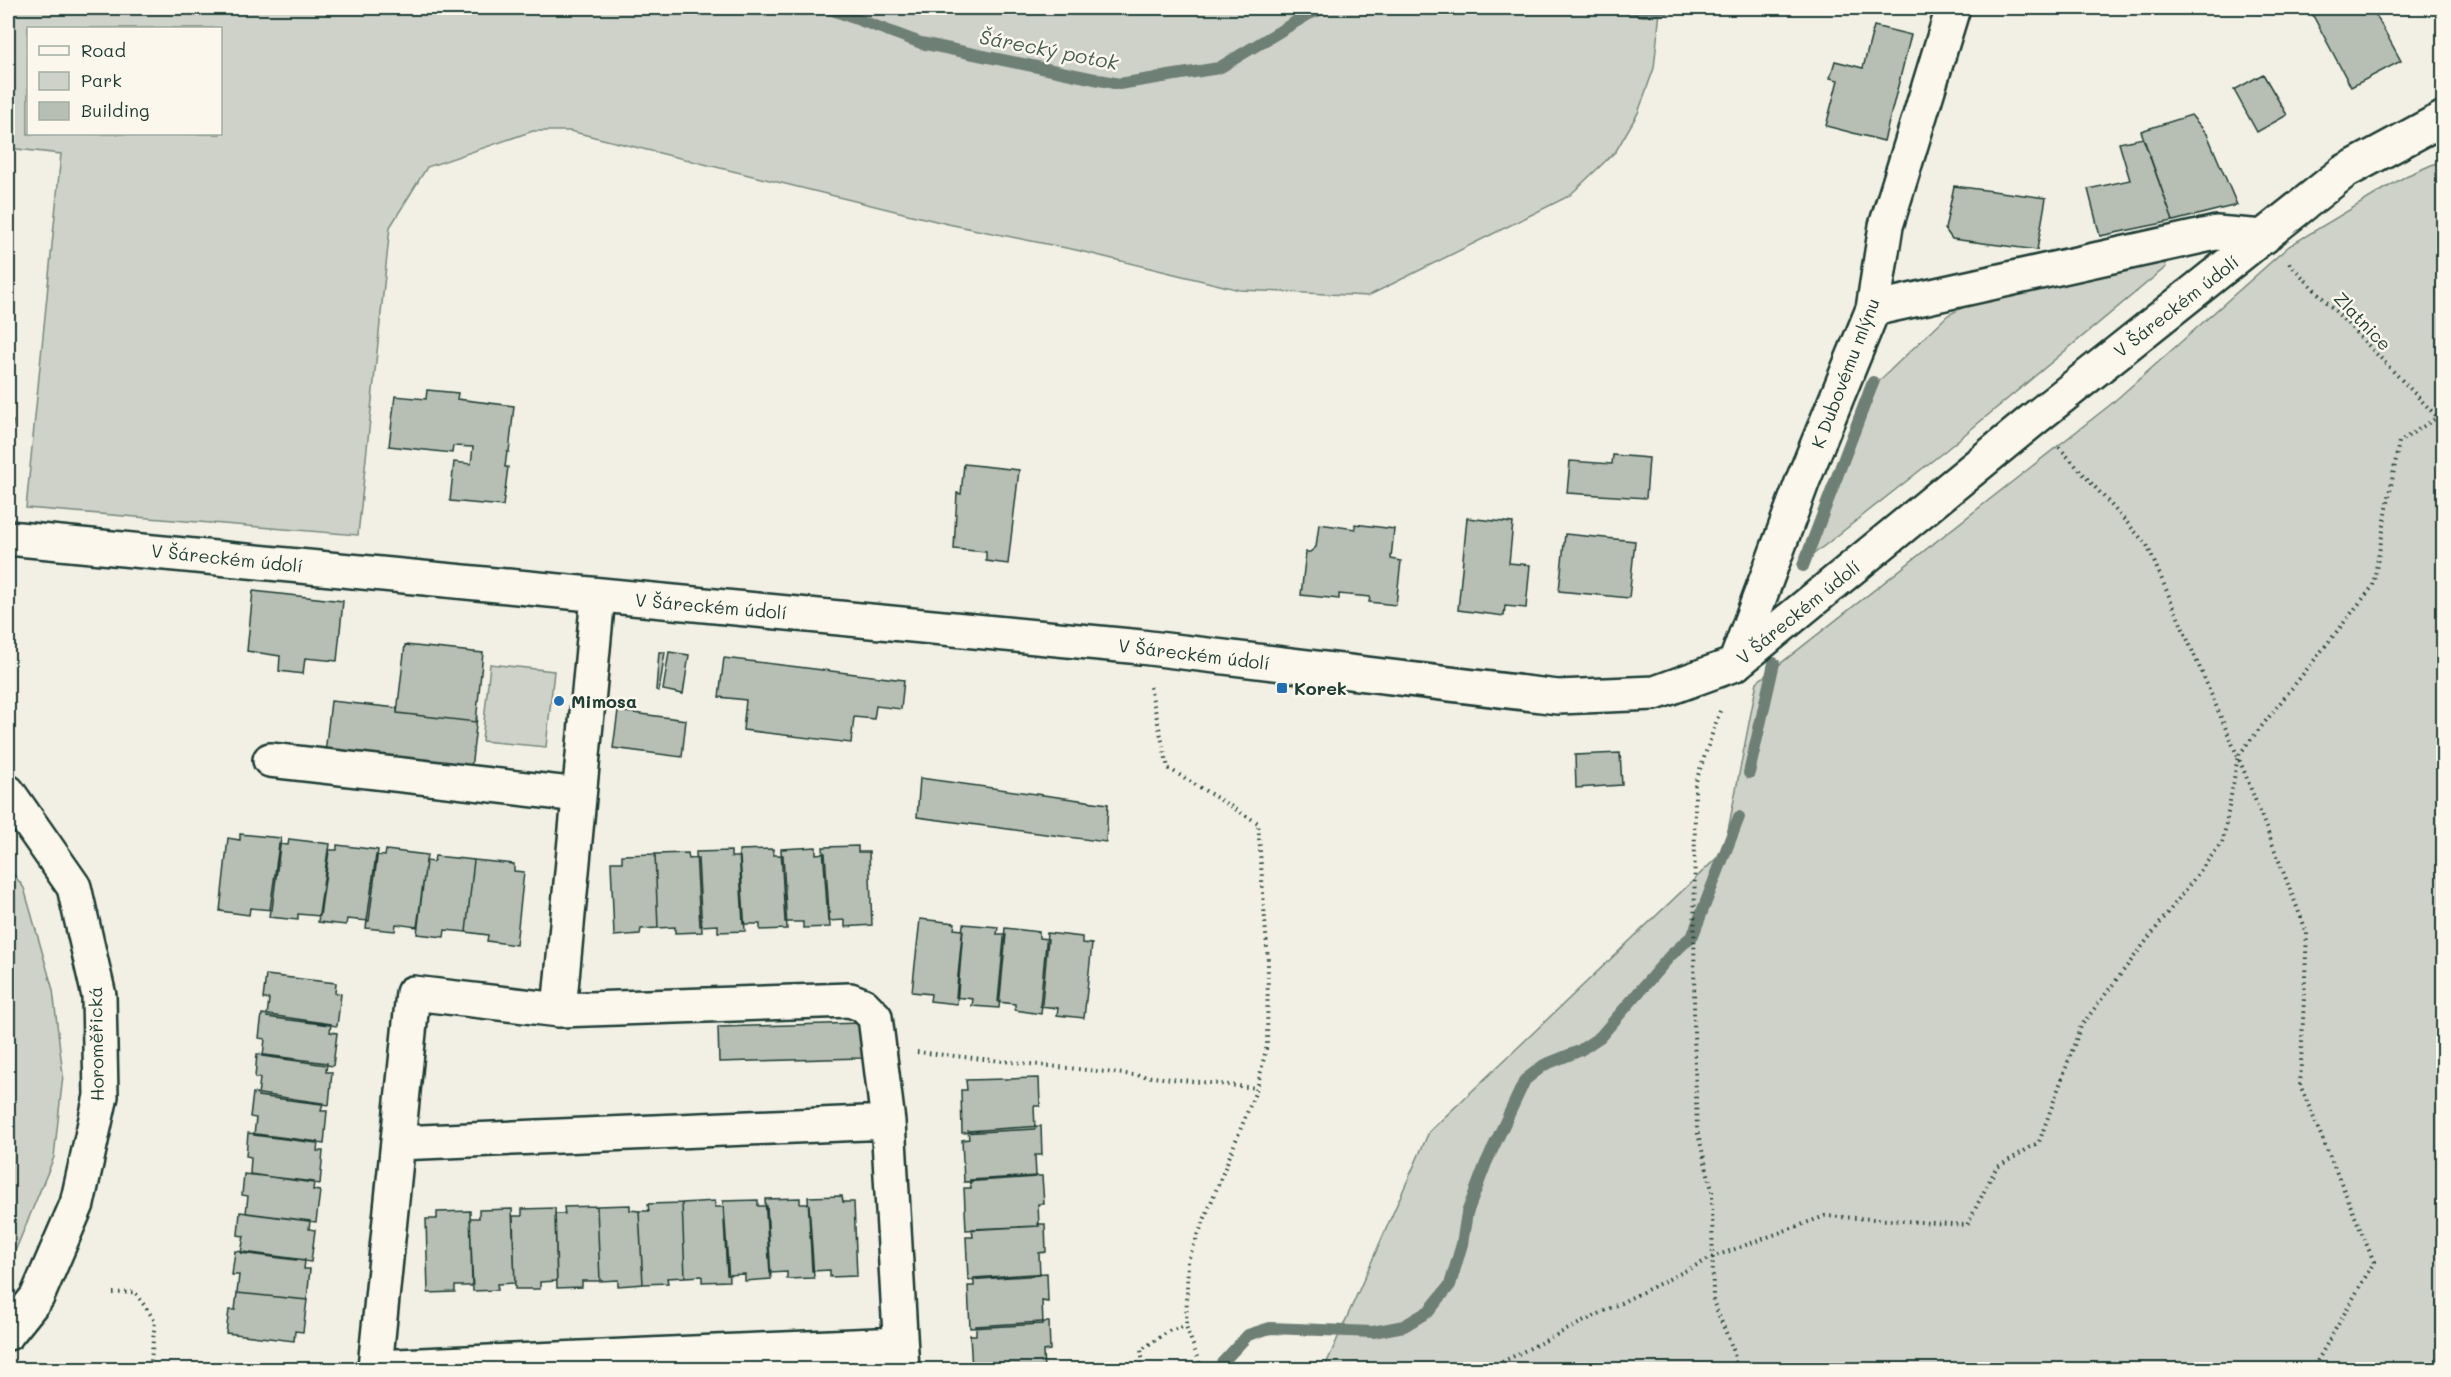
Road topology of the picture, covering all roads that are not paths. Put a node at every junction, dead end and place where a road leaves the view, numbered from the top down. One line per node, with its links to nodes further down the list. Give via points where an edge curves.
1 (1953, 8): 4 (street, K Dubovému mlýnu, via 1886,226)
2 (2444, 118): 3 (street, V Šáreckém údolí, via 2344,172)
3 (2264, 237): 4 (street, V Šáreckém údolí, via 2216,233); 7 (street, V Šáreckém údolí, via 2034,419)
4 (1873, 309): 7 (street, K Dubovému mlýnu, via 1803,480)
5 (8, 538): 6 (street, V Šáreckém údolí)
6 (598, 596): 7 (street, V Šáreckém údolí, via 1141,647 1558,697 1655,693); 10 (street)
7 (1736, 664)
8 (270, 760): 10 (street)
9 (8, 792): 14 (street, Horoměřická, via 74,887 99,996 101,1096 77,1204 37,1297)
10 (579, 795): 11 (street)
11 (559, 1010): 12 (street, via 850,1000 863,1005 875,1017); 13 (street, via 413,993)
12 (888, 1122): 13 (street); 15 (street)
13 (398, 1143): 15 (street, via 375,1367)
14 (8, 1334)
15 (900, 1357)

